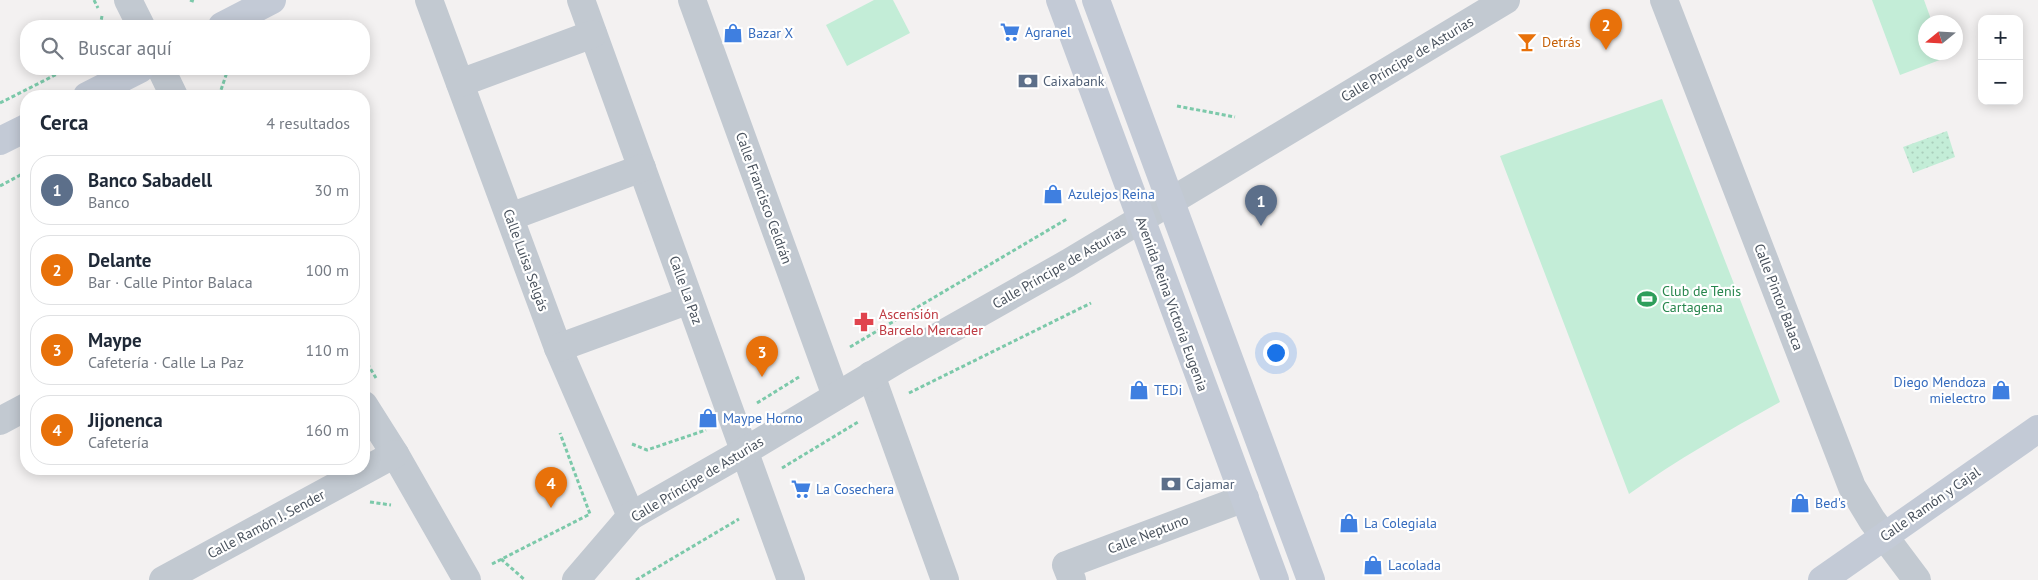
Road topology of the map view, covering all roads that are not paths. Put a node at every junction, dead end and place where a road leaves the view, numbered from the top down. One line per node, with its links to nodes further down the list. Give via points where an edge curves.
1 (128, 0): 10 (street)
2 (272, 0): 11 (main road)
3 (429, 0): 15 (street, Calle Luisa Selgás)
4 (581, 0): 12 (street, Calle La Paz)
5 (692, 0): 27 (street, Calle Francisco Celdrán)
6 (1060, 0): 23 (main road, Avenida Reina Victoria Eugenia)
7 (1096, 0): 21 (main road)
8 (1506, 0): 21 (street, Calle Príncipe de Asturias)
9 (1664, 0): 38 (street, Calle Pintor Balaca, via 1852,487)
10 (138, 20)
11 (234, 20)
12 (593, 34): 15 (street); 20 (street, Calle La Paz)
13 (128, 75): 16 (main road)
14 (164, 75): 17 (street)
15 (460, 83): 22 (street, Calle Luisa Selgás)
16 (99, 90)
17 (171, 90)
18 (20, 131): 19 (main road)
19 (0, 141)
20 (642, 168): 22 (street); 24 (street, Calle La Paz)
21 (1170, 202): 23 (street, Calle Príncipe de Asturias); 46 (main road)
22 (510, 217): 25 (street, Calle Luisa Selgás)
23 (1141, 219): 26 (street, Calle Príncipe de Asturias); 36 (main road, Avenida Reina Victoria Eugenia)
24 (690, 300): 25 (street); 32 (street, Calle La Paz)
25 (558, 348): 37 (street, Calle Luisa Selgás)
26 (871, 375): 27 (street, Calle Príncipe de Asturias); 43 (street)
27 (836, 396): 32 (street, Calle Príncipe de Asturias)
28 (20, 410): 30 (street)
29 (370, 414): 33 (street)
30 (0, 421)
31 (2038, 429): 38 (main road, Calle Ramón y Cajal)
32 (745, 451): 37 (street, Calle Príncipe de Asturias); 42 (street, Calle La Paz)
33 (395, 454): 34 (street, Calle Ramón J. Sender); 40 (street)
34 (370, 468)
35 (357, 475): 39 (street, Calle Ramón J. Sender)
36 (1244, 498): 44 (street, Calle Neptuno, via 1066,565); 45 (main road, Avenida Reina Victoria Eugenia)
37 (631, 516): 41 (street, Calle Príncipe de Asturias)
38 (1884, 536): 47 (main road, Calle Ramón y Cajal); 48 (street, Calle Pintor Balaca)
39 (163, 580)
40 (467, 580)
41 (576, 580)
42 (791, 580)
43 (945, 580)
44 (1072, 580)
45 (1275, 580)
46 (1311, 580)
47 (1822, 580)
48 (1917, 580)

